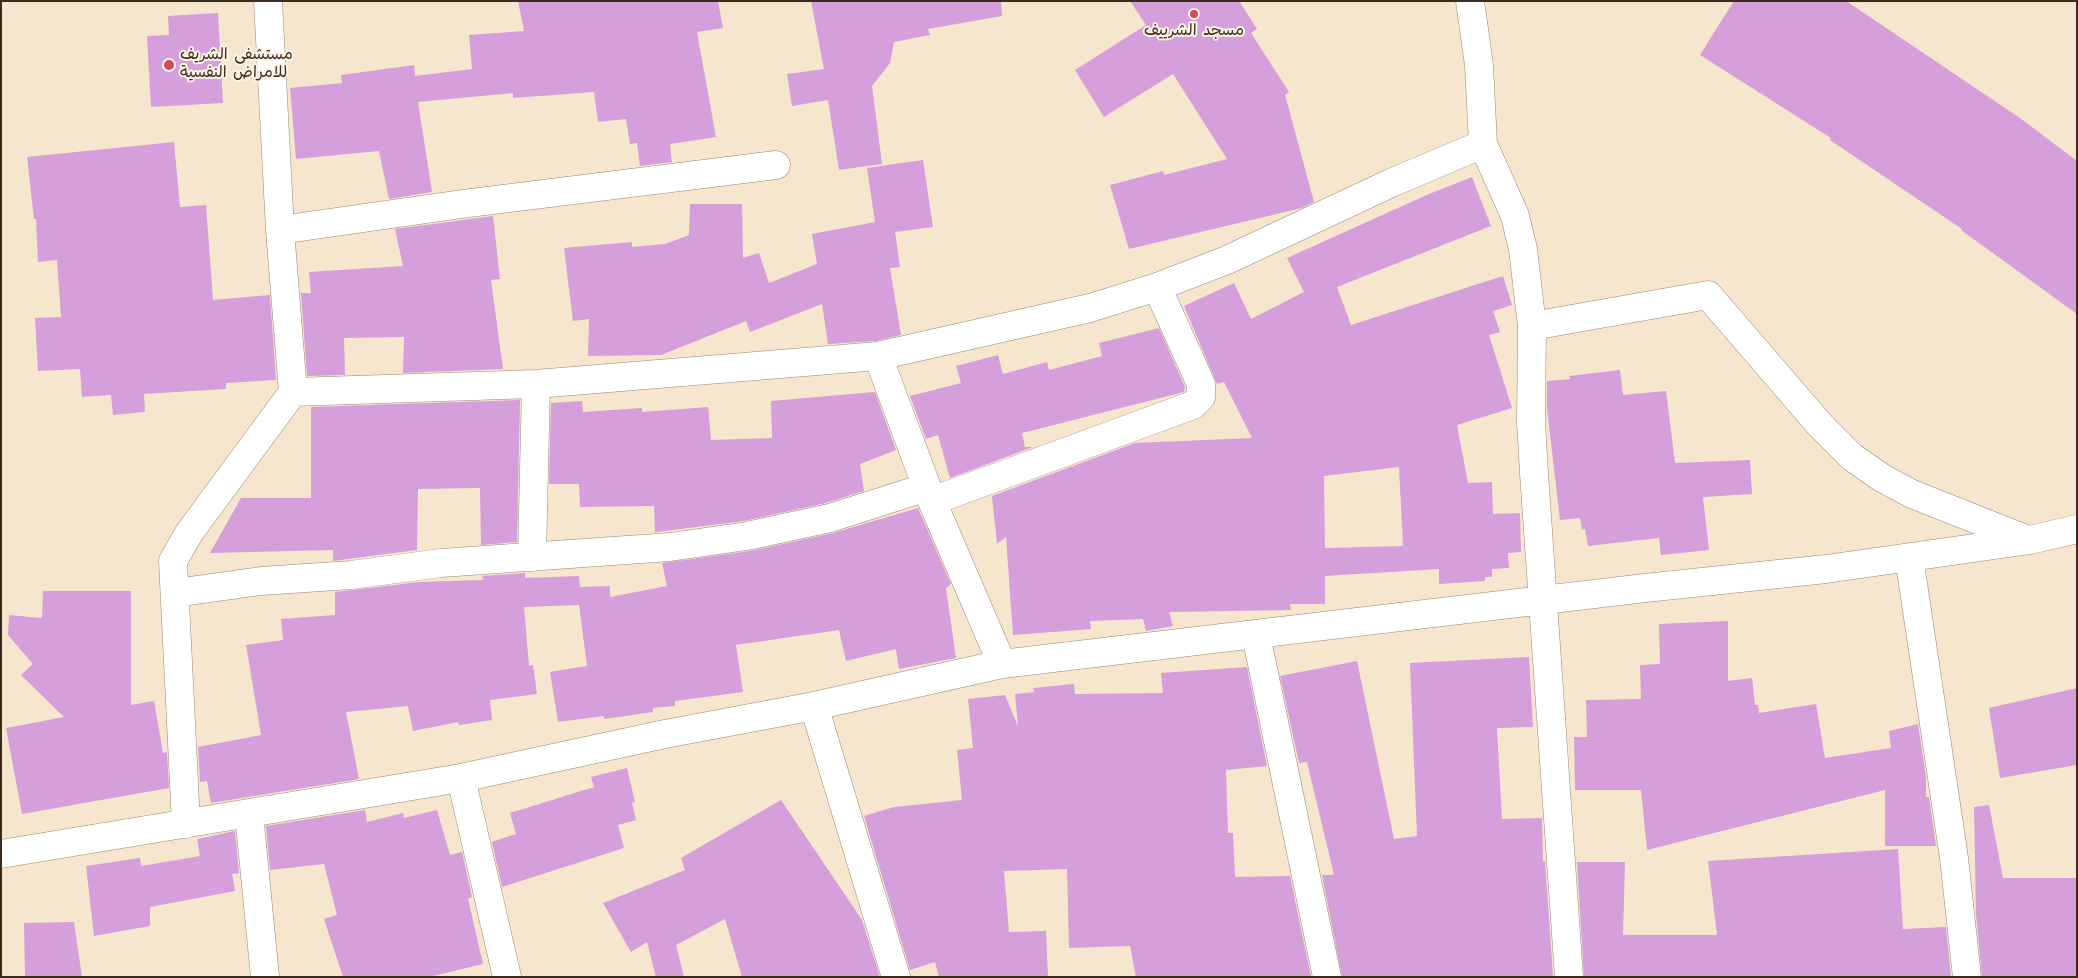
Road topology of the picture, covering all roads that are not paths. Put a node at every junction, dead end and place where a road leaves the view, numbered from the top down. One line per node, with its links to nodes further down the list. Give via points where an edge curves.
1 (268, 1): 5 (street)
2 (1470, 1): 3 (street, via 1479,65)
3 (1483, 144): 6 (street, via 1227,260); 7 (street, via 1515,216 1523,249)
4 (776, 165): 5 (street)
5 (280, 230): 10 (street)
6 (1157, 288): 8 (street, via 1090,308); 11 (street, via 1201,384 1201,396 1194,405)
7 (1532, 326): 13 (street, via 1708,294 1820,425 1852,457 1912,494); 17 (street, via 1531,422)
8 (878, 356): 9 (street); 11 (street)
9 (536, 384): 10 (street); 14 (street)
10 (292, 392): 16 (street, via 189,533 173,561)
11 (929, 494): 14 (street, via 747,536 670,547); 19 (street)
12 (2077, 529): 13 (street)
13 (2030, 540): 15 (street)
14 (532, 557): 16 (street, via 261,581)
15 (1909, 557): 17 (street, via 1760,578); 30 (street, via 1954,858)
16 (175, 593): 23 (street)
17 (1544, 601): 18 (street); 29 (street)
18 (1256, 635): 19 (street); 28 (street)
19 (1002, 664): 20 (street)
20 (814, 706): 21 (street); 27 (street)
21 (461, 778): 22 (street); 26 (street)
22 (249, 814): 23 (street); 25 (street)
23 (186, 824): 24 (street)
24 (1, 854)
25 (265, 977)
26 (507, 977)
27 (896, 977)
28 (1327, 977)
29 (1569, 977)
30 (1966, 977)

